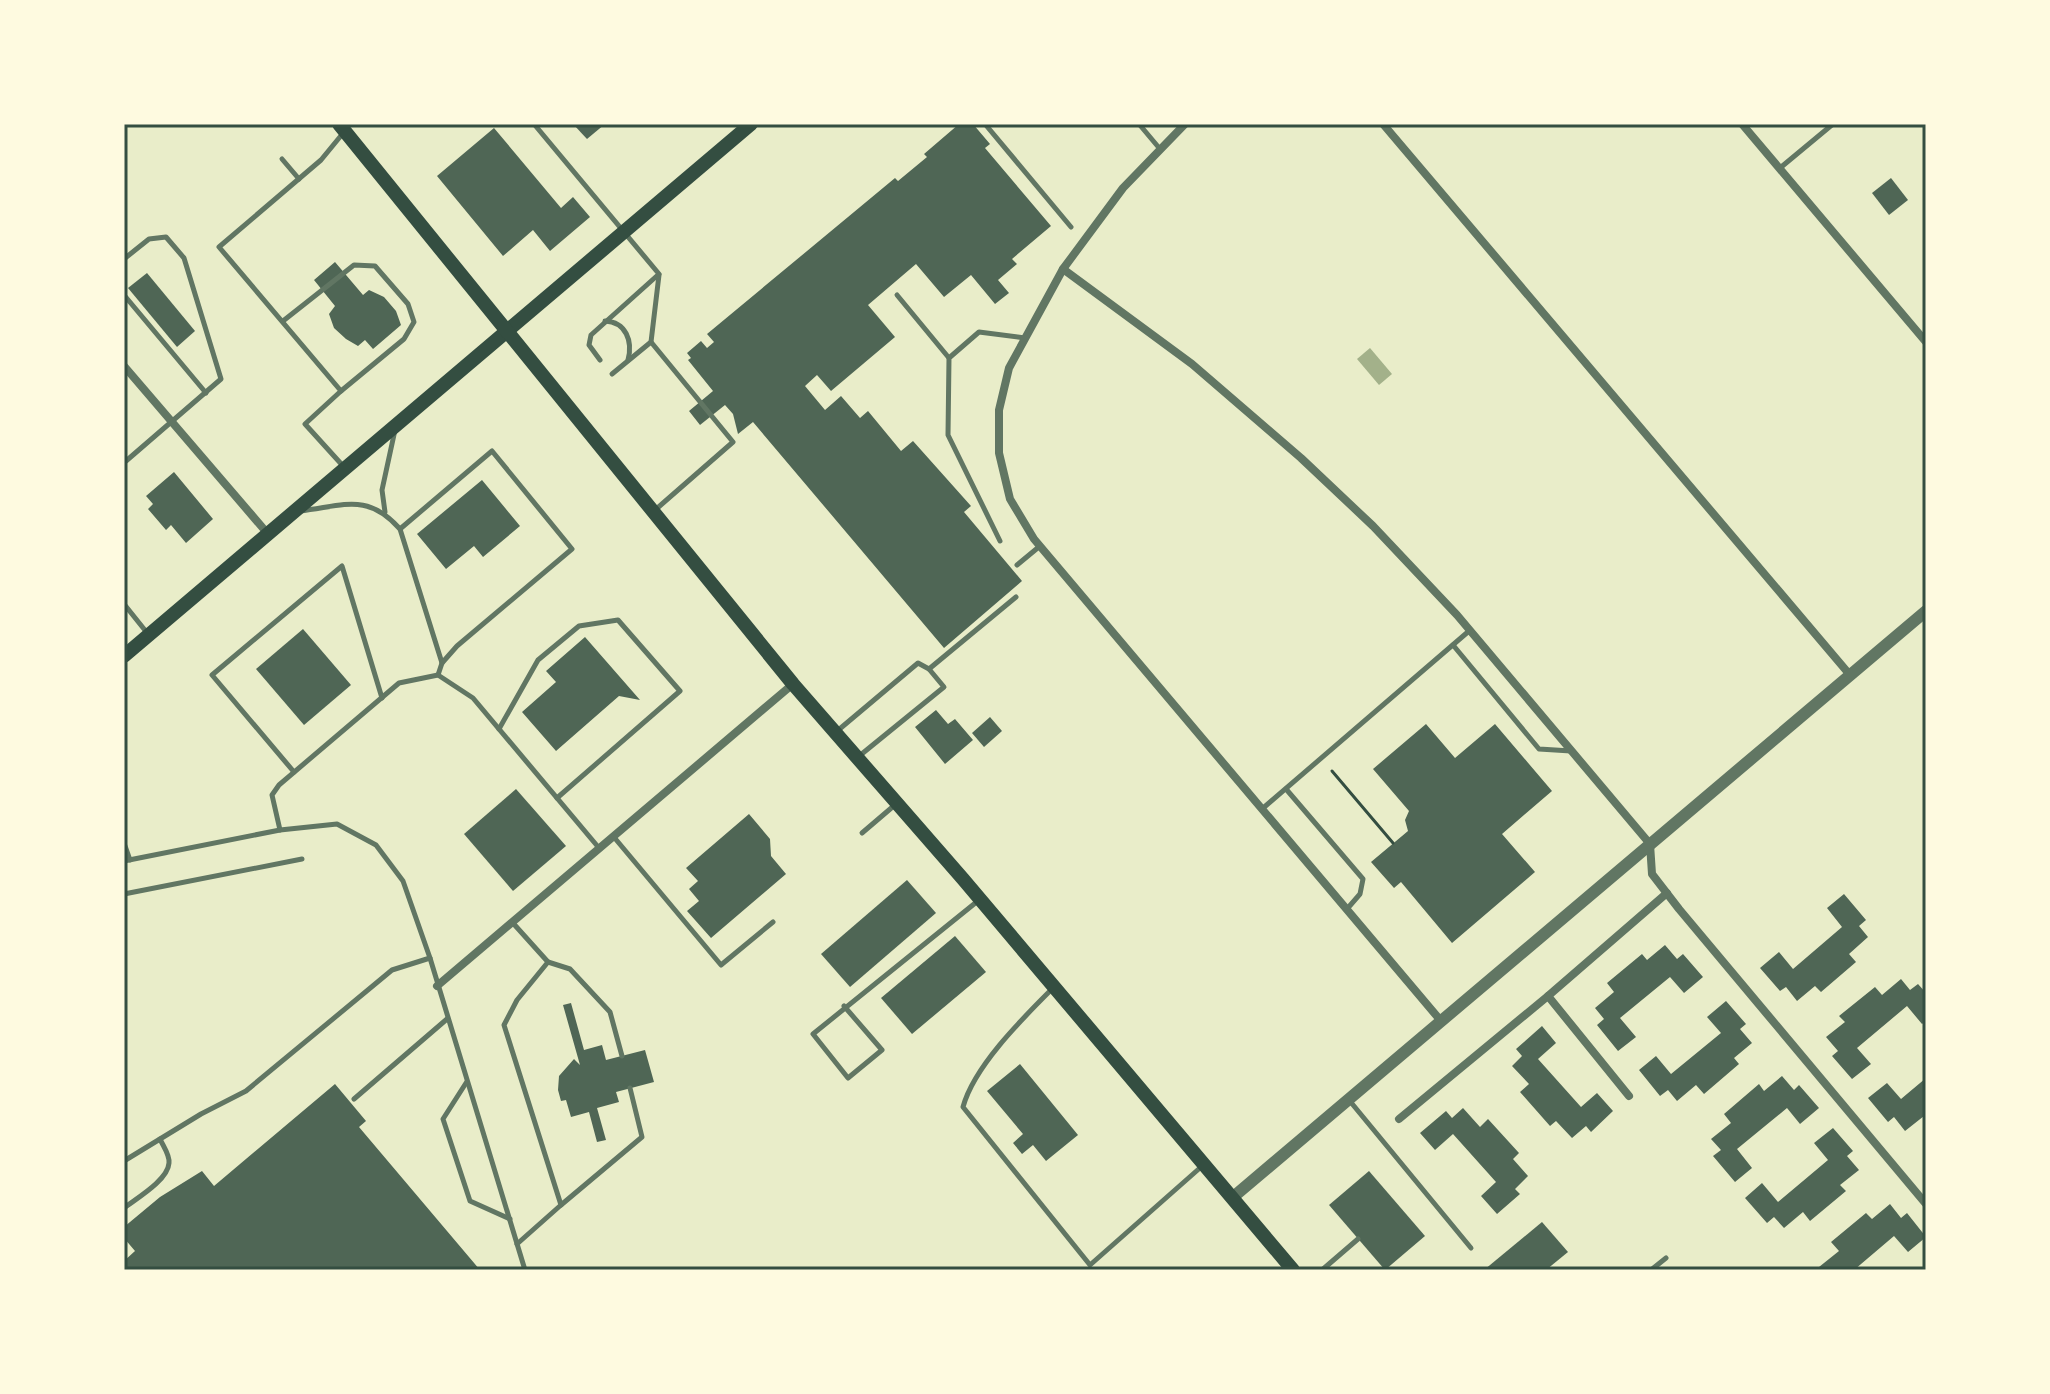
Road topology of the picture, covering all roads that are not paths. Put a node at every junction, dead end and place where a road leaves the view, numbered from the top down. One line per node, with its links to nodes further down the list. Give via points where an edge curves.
1 (534, 124): 15 (lane)
2 (985, 124): 14 (lane)
3 (1139, 124): 10 (lane)
4 (1185, 124): 10 (street)
5 (1383, 124): 56 (street)
6 (1742, 124): 12 (street)
7 (1833, 124): 12 (lane)
8 (346, 126): 13 (lane, via 323,158); 23 (main road)
9 (745, 126): 15 (main road)
10 (1160, 149): 17 (street, via 1123,188)
11 (282, 159): 13 (lane)
12 (1780, 169): 26 (street)
13 (299, 179): 21 (lane, via 219,247)
14 (1071, 227)
15 (625, 231): 18 (lane); 23 (main road)
16 (124, 259): 33 (lane, via 149,239 166,237 184,258 221,379)
17 (1063, 269): 24 (street); 49 (street, via 1192,364 1301,458)
18 (659, 274): 22 (lane); 25 (lane)
19 (124, 295): 33 (lane)
20 (897, 295): 27 (lane)
21 (283, 321): 32 (lane); 32 (lane, via 354,265 375,266 408,304 414,322 404,339)
22 (604, 321): 28 (lane, via 589,345); 29 (lane, via 624,329 631,349)
23 (506, 331): 35 (main road); 38 (main road)
24 (1026, 338): 27 (lane, via 979,332); 44 (street, via 1009,368 999,410 999,453 1010,499)
25 (651, 342): 29 (lane); 38 (lane, via 733,442)
26 (1926, 342)
27 (949, 358): 43 (lane, via 948,435)
28 (600, 360)
29 (628, 361): 31 (lane)
30 (124, 366): 34 (street)
31 (612, 374)
32 (341, 391): 37 (lane, via 305,424)
33 (206, 393): 34 (lane)
34 (172, 422): 36 (lane); 42 (street)
35 (397, 425): 37 (main road); 40 (lane, via 382,490)
36 (124, 458)
37 (345, 468): 39 (main road)
38 (653, 511): 57 (main road)
39 (294, 512): 40 (lane, via 364,504); 42 (main road)
40 (385, 512): 41 (lane)
41 (400, 529): 53 (lane); 53 (lane, via 492,451 572,549)
42 (268, 534): 50 (main road)
43 (1000, 541)
44 (1040, 546): 45 (lane); 67 (street)
45 (1017, 565)
46 (1016, 597): 54 (lane)
47 (124, 604): 50 (lane)
48 (1926, 611): 56 (street)
49 (1470, 630): 51 (lane); 61 (street)
50 (149, 635): 52 (main road)
51 (1453, 645): 61 (lane, via 1539,749); 64 (lane)
52 (124, 656)
53 (442, 663): 55 (lane)
54 (929, 669): 60 (lane, via 918,663); 62 (lane, via 944,687)
55 (438, 675): 58 (lane, via 399,683); 59 (lane, via 473,698)
56 (1850, 675): 72 (street)
57 (793, 684): 60 (main road); 70 (street)
58 (382, 698): 63 (lane); 63 (lane, via 342,566 212,675)
59 (499, 729): 65 (lane); 65 (lane, via 538,660 579,626 618,620 680,691)
60 (835, 733): 62 (main road)
61 (1572, 751): 72 (street)
62 (857, 758): 66 (main road)
63 (294, 772): 68 (lane, via 272,795)
64 (1286, 789): 67 (lane); 79 (lane, via 1363,879 1360,894)
65 (557, 798): 73 (lane)
66 (897, 803): 69 (lane); 78 (main road)
67 (1262, 809): 79 (street)
68 (280, 830): 75 (lane); 82 (lane, via 337,824 376,845 403,881)
69 (862, 833)
70 (613, 836): 73 (street); 81 (lane, via 721,965)
71 (124, 843): 75 (lane)
72 (1650, 844): 76 (street, via 1652,874); 89 (street)
73 (599, 848): 80 (street)
74 (302, 859): 77 (lane)
75 (127, 861)
76 (1667, 893): 86 (street); 101 (street)
77 (124, 894)
78 (980, 900): 85 (main road); 87 (lane)
79 (1347, 910): 89 (street)
80 (512, 922): 83 (lane); 84 (street)
81 (773, 922)
82 (430, 958): 84 (lane); 97 (lane, via 392,970 246,1091)
83 (548, 962): 90 (lane, via 570,969 610,1012); 102 (lane, via 504,1025)
84 (437, 986): 88 (lane)
85 (1054, 987): 99 (main road); 99 (lane, via 1018,1022 968,1089 963,1107 1090,1265)
86 (1548, 996): 93 (street); 96 (street)
87 (844, 1006): 87 (lane, via 813,1034 848,1078 882,1050)
88 (447, 1019): 91 (lane); 94 (lane)
89 (1441, 1021): 95 (street)
90 (622, 1056)
91 (467, 1082): 104 (lane); 104 (lane, via 443,1119 470,1201)
92 (630, 1088): 102 (lane, via 642,1137)
93 (1629, 1096)
94 (354, 1099)
95 (1349, 1099): 100 (street); 107 (lane)
96 (1399, 1119)
97 (160, 1139): 98 (lane); 103 (lane, via 169,1167)
98 (124, 1161)
99 (1204, 1164): 100 (main road)
100 (1232, 1198): 110 (main road)
101 (1926, 1204)
102 (561, 1205): 106 (lane)
103 (124, 1208)
104 (510, 1219): 106 (lane)
105 (1358, 1239): 111 (lane)
106 (517, 1244): 109 (lane)
107 (1471, 1248)
108 (1666, 1258): 112 (lane)
109 (525, 1270)
110 (1293, 1270)
111 (1322, 1270)
112 (1651, 1270)

